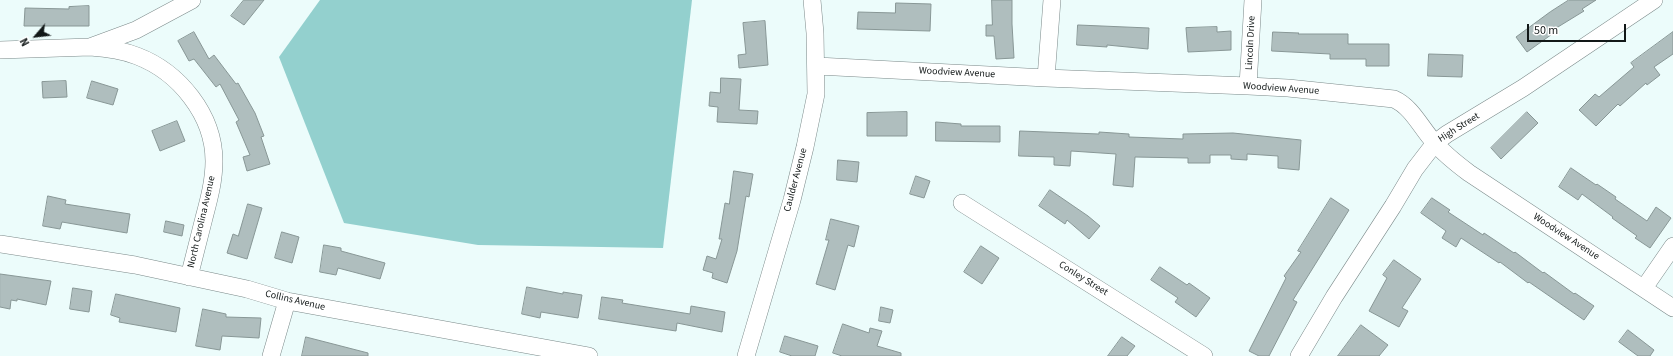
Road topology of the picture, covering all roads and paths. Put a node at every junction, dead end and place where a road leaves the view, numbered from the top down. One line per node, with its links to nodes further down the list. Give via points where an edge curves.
1 (192, 0): 6 (street, via 136,30)
2 (812, 0): 8 (street, Caulder Avenue)
3 (1052, 0): 9 (street)
4 (1252, 0): 10 (street, Lincoln Drive)
5 (1654, 0): 11 (street, High Street, via 1524,88 1447,134)
6 (90, 47): 7 (street); 15 (street, North Carolina Avenue, via 132,54 159,67 178,82 194,101 206,122 213,145 213,181)
7 (0, 50)
8 (816, 66): 9 (street, Woodview Avenue); 21 (street, Caulder Avenue, via 816,94 805,147)
9 (1046, 78): 10 (street, Woodview Avenue)
10 (1248, 86): 11 (street, Woodview Avenue, via 1394,99 1407,107)
11 (1435, 144): 16 (street, Woodview Avenue, via 1469,173); 23 (street, High Street, via 1415,169)
12 (962, 203): 22 (street, Conley Street)
13 (0, 244): 15 (street, Collins Avenue, via 135,265)
14 (1673, 246): 16 (street)
15 (189, 277): 17 (street, Collins Avenue, via 247,289)
16 (1644, 288): 18 (street, Woodview Avenue)
17 (287, 301): 19 (street); 20 (street, Collins Avenue)
18 (1673, 308)
19 (271, 356)
20 (590, 356)
21 (746, 356)
22 (1204, 356)
23 (1299, 356)

